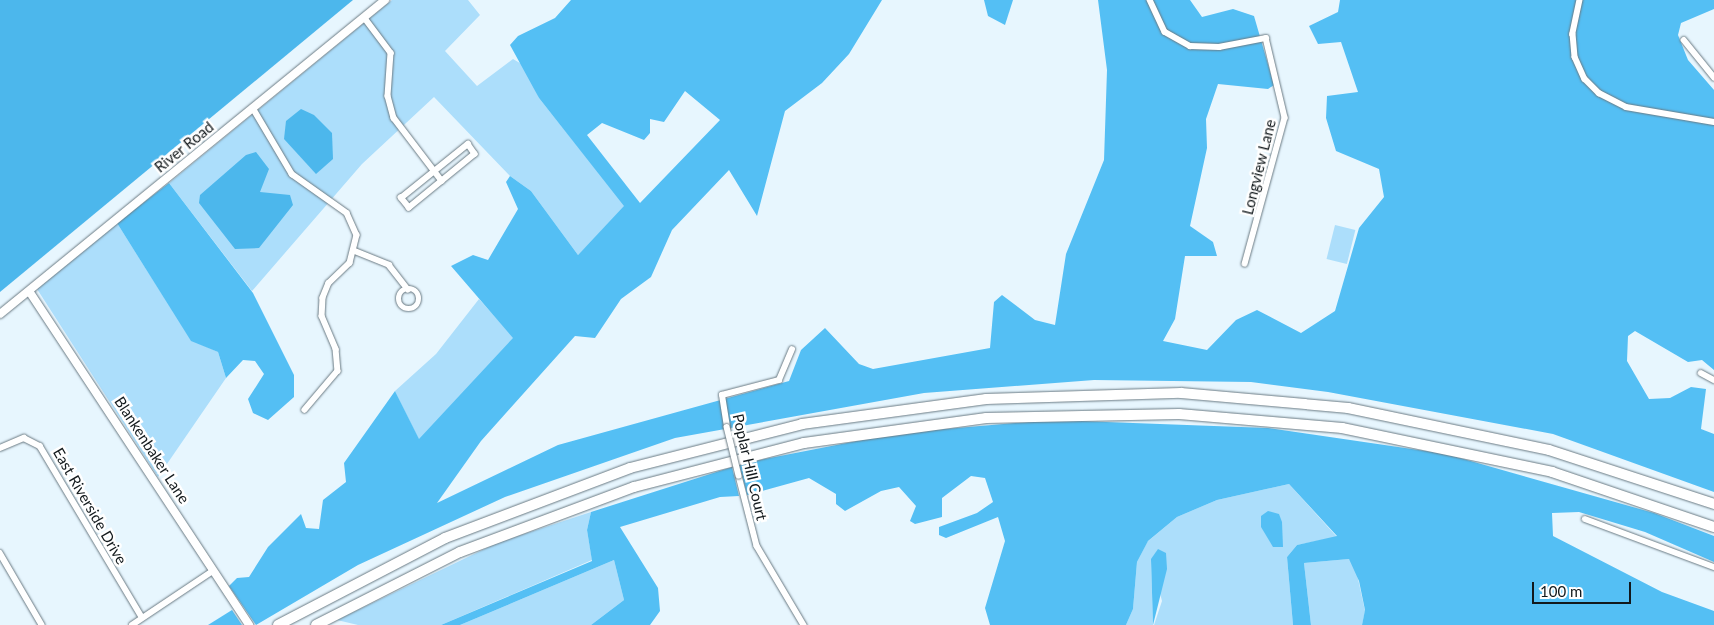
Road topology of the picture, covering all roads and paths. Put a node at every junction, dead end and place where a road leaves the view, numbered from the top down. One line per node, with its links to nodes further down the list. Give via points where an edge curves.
1 (385, 0): 4 (street, River Road)
2 (1150, 0): 12 (street, Longview Lane, via 1165,32 1190,46 1266,38 1285,118)
3 (1580, 0): 8 (street, via 1574,34 1575,57 1585,79 1599,93 1626,106)
4 (364, 17): 7 (street, River Road); 9 (street, via 392,53 388,96 394,118)
5 (1684, 40): 6 (street)
6 (1714, 77)
7 (253, 108): 11 (street, via 292,174 347,213 355,228); 14 (street, River Road)
8 (1714, 122)
9 (434, 171): 10 (street); 10 (street, via 401,198 409,208); 10 (street, via 468,144 476,154)
10 (442, 181)
11 (355, 251): 13 (street, via 389,265); 19 (street, via 322,298 322,316 336,349 338,371)
12 (1246, 264)
13 (408, 289)
14 (30, 292): 15 (street, River Road); 26 (street, Blankenbaker Lane)
15 (0, 314)
16 (792, 350): 33 (street, Poplar Hill Court, bridge, via 779,380 722,395 757,546)
17 (1701, 373): 18 (street)
18 (1714, 380)
19 (305, 410)
20 (0, 448): 27 (street, East Riverside Drive, via 24,438 40,446)
21 (1714, 504): 31 (highway, via 1532,445 1348,408 1173,392 986,399 807,423 630,468 445,538)
22 (1585, 519): 25 (street)
23 (1714, 527): 32 (highway, via 1552,472 1342,428 1179,414 986,418 804,443 634,487 460,552)
24 (0, 553): 28 (street)
25 (1714, 567)
26 (213, 571): 27 (street); 30 (street, Blankenbaker Lane)
27 (142, 617): 29 (street)
28 (42, 625)
29 (132, 625)
30 (248, 625)
31 (278, 625)
32 (316, 625)
33 (804, 625)

